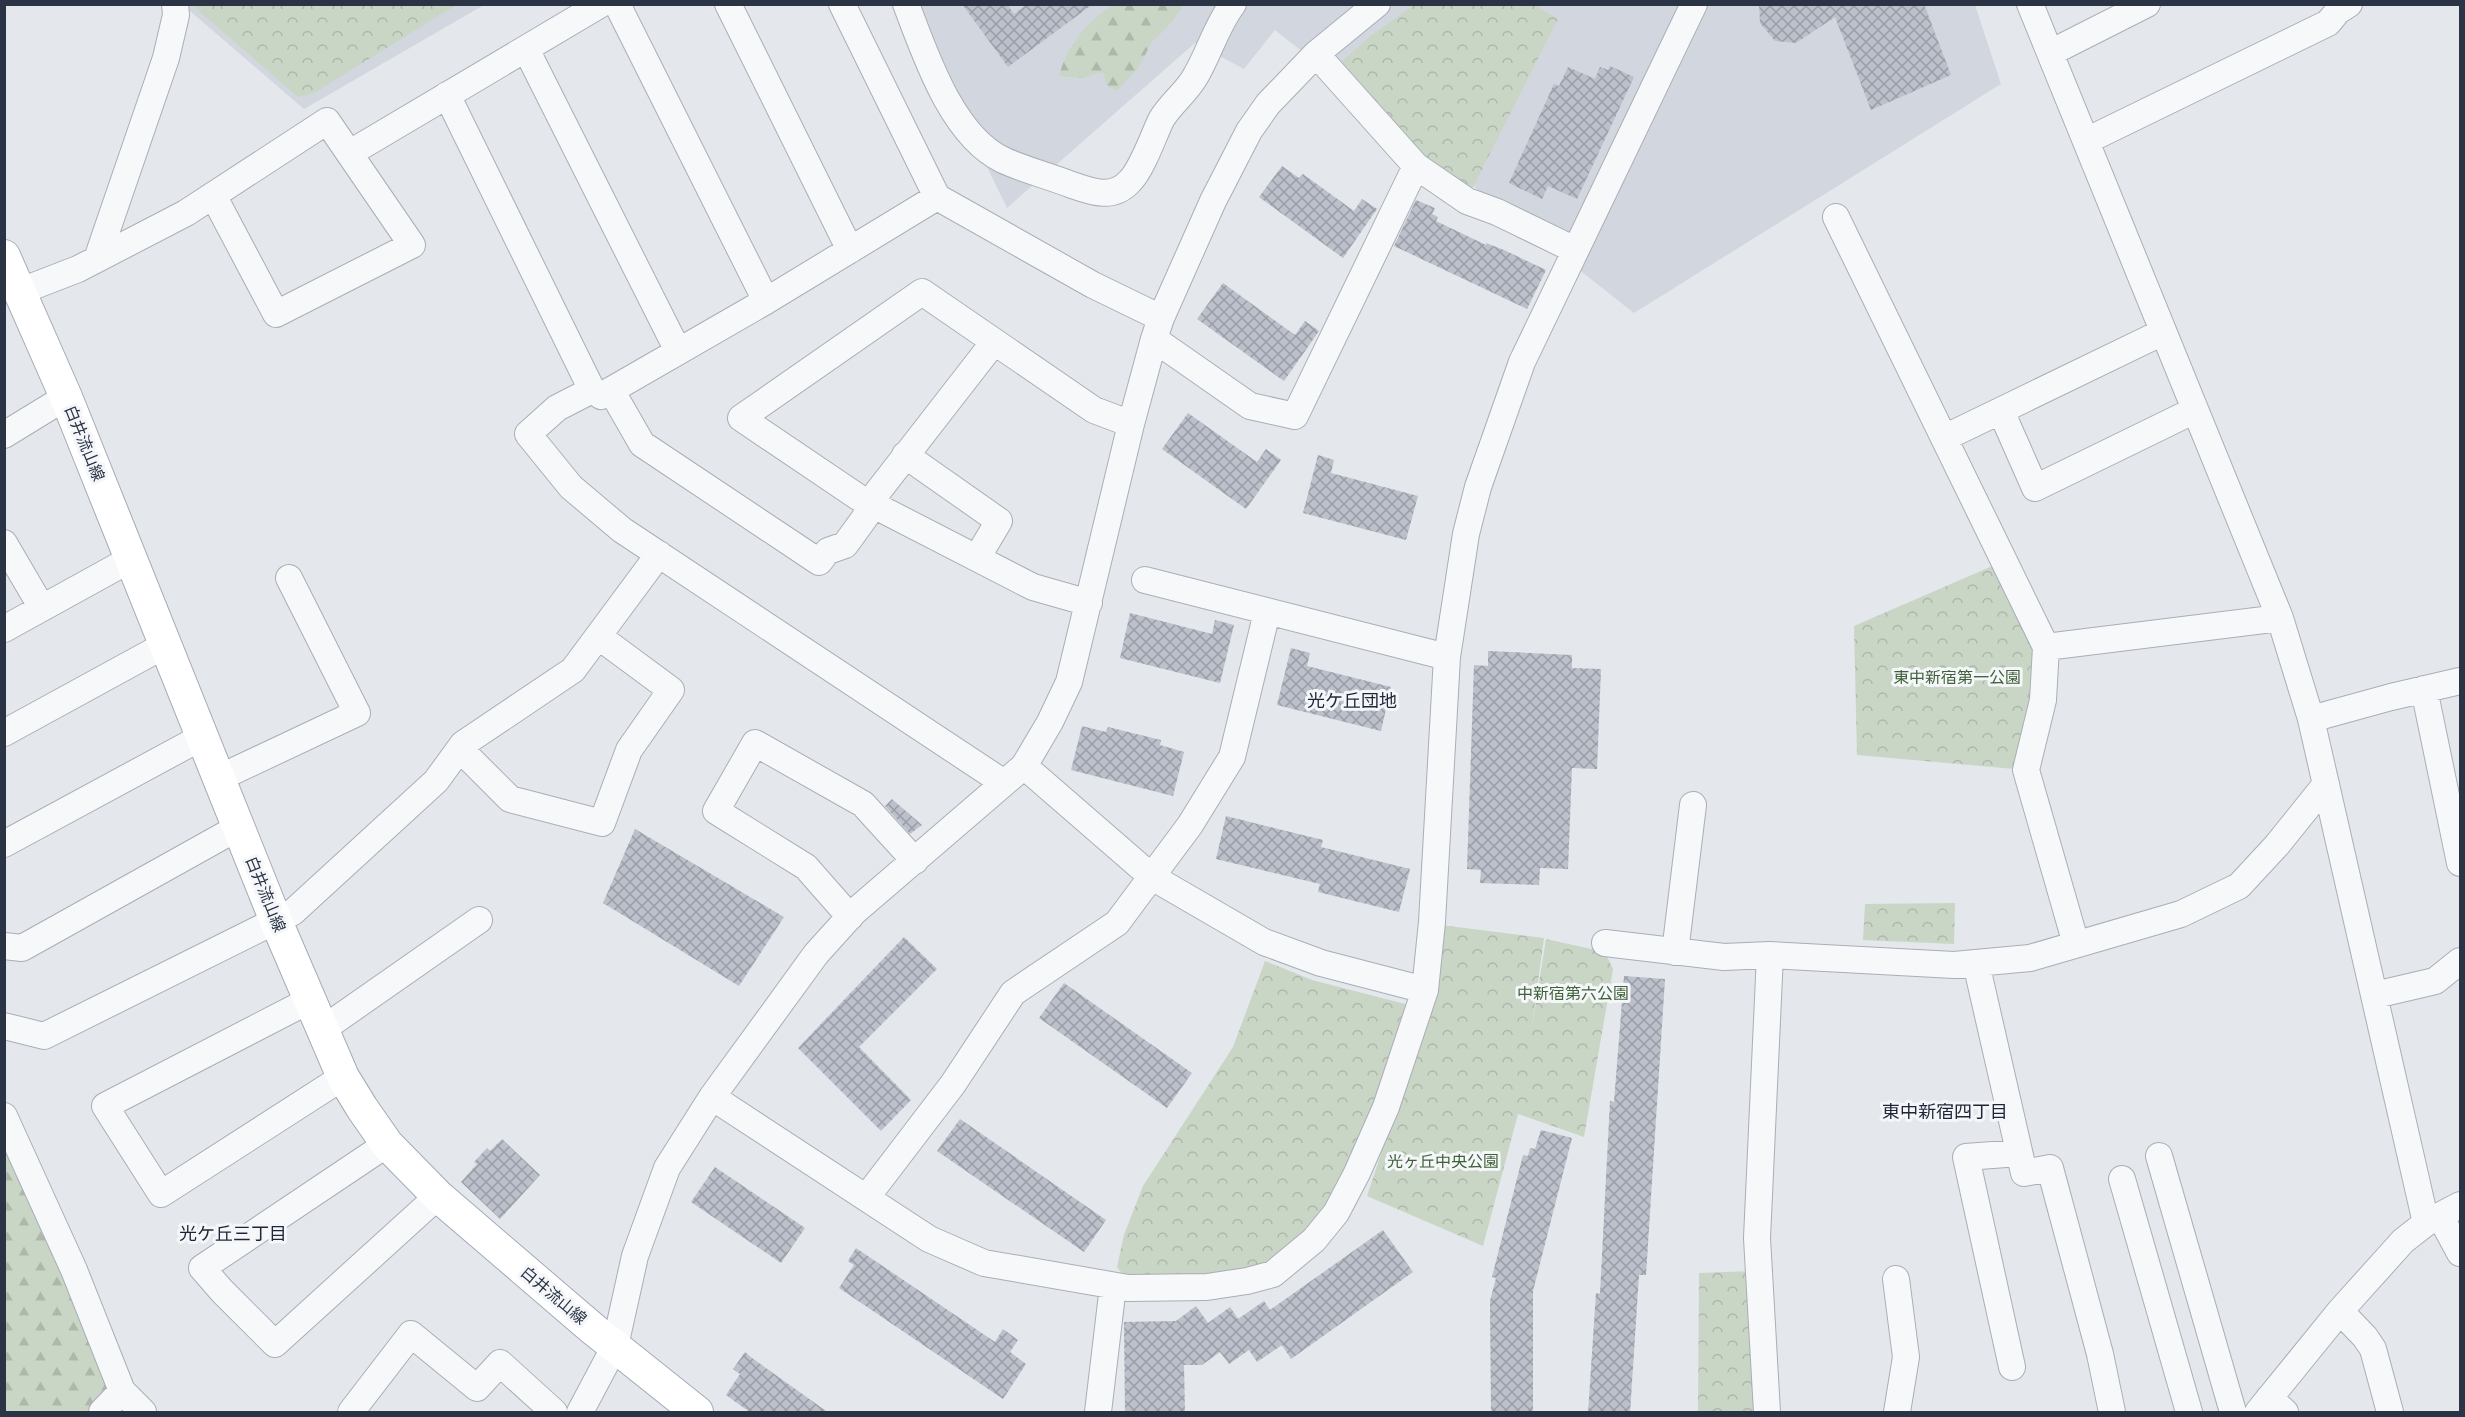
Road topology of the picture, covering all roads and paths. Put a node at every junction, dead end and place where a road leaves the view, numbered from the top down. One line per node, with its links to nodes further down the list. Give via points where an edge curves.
1 (175, 4): 26 (street, via 166,58)
2 (601, 4): 13 (street)
3 (617, 4): 28 (street)
4 (728, 4): 23 (street)
5 (842, 4): 21 (street)
6 (906, 4): 7 (street, via 958,121 982,146 1002,159 1090,191 1109,194 1132,180 1162,120 1194,80)
7 (1233, 4)
8 (1377, 4): 15 (street)
9 (1694, 4): 24 (street)
10 (2030, 4): 14 (street)
11 (2147, 4): 14 (street)
12 (2346, 5): 17 (street, via 2328,23)
13 (526, 49): 16 (street); 32 (street)
14 (2050, 52): 17 (street)
15 (1316, 54): 19 (street); 29 (street, via 1282,88 1249,131)
16 (447, 95): 18 (street); 33 (street)
17 (2086, 141): 30 (street)
18 (350, 153): 20 (street, via 327,121); 20 (street, via 412,245 276,314)
19 (1416, 166): 24 (street, via 1467,201); 29 (street, via 1295,416 1250,406)
20 (213, 195): 26 (street)
21 (937, 197): 23 (street); 29 (street, via 1093,285)
22 (1836, 217): 39 (street)
23 (850, 250): 28 (street)
24 (1575, 250): 56 (street, via 1522,362 1478,488 1466,534)
25 (4, 256): 27 (main road, 白井流山線)
26 (98, 259): 27 (street)
27 (21, 291): 34 (main road, 白井流山線)
28 (766, 301): 32 (street)
29 (1157, 329): 37 (street)
30 (2163, 332): 35 (street); 36 (street)
31 (994, 342): 37 (street, via 1094,410); 40 (street); 41 (street, via 922,292 741,418)
32 (678, 351): 33 (street)
33 (601, 390): 41 (street, via 642,444 819,562 828,551 845,545); 43 (street, via 557,408 528,434 571,487 622,530)
34 (66, 397): 38 (street); 45 (main road, 白井流山線)
35 (2195, 410): 36 (street, via 2035,488); 51 (street)
36 (2001, 411): 39 (street)
37 (1131, 424): 48 (street)
38 (4, 435)
39 (1944, 438): 55 (street)
40 (906, 455): 41 (street); 44 (street, via 999,521)
41 (871, 504): 44 (street)
42 (4, 543): 49 (street)
43 (659, 554): 53 (street); 65 (street)
44 (977, 558): 48 (street, via 1033,587)
45 (131, 559): 49 (street); 54 (main road, 白井流山線)
46 (289, 578): 64 (street, via 357,713)
47 (1145, 580): 50 (street)
48 (1089, 603): 62 (street, via 1069,682)
49 (42, 608): 52 (street)
50 (1267, 612): 56 (street); 72 (street, via 1233,757)
51 (2280, 618): 55 (street); 58 (street)
52 (4, 629)
53 (598, 636): 61 (street, via 573,670); 61 (street, via 671,690 629,750 602,823 510,799)
54 (165, 645): 59 (street); 60 (main road, 白井流山線)
55 (2046, 647): 77 (street, via 2043,700 2026,770)
56 (1447, 657): 83 (street)
57 (2448, 680): 58 (street); 63 (street)
58 (2311, 719): 66 (street)
59 (4, 733)
60 (202, 737): 64 (main road, 白井流山線); 69 (street)
61 (460, 749): 75 (street, via 436,781 293,912)
62 (1024, 766): 65 (street); 72 (street)
63 (2451, 775): 71 (street)
64 (219, 778): 68 (main road, 白井流山線)
65 (1004, 783): 70 (street)
66 (2326, 784): 77 (street, via 2239,886 2181,914); 84 (street)
67 (1693, 805): 79 (street)
68 (239, 827): 75 (main road, 白井流山線); 78 (street, via 22,948)
69 (4, 844)
70 (915, 861): 73 (street); 73 (street, via 863,804 754,743 716,811 806,867)
71 (2460, 863)
72 (1152, 877): 83 (street, via 1264,942 1322,963); 96 (street, via 1117,923 1013,993 953,1084)
73 (850, 917): 89 (street, via 816,954)
74 (479, 920): 87 (street)
75 (276, 921): 85 (main road, 白井流山線); 86 (street, via 44,1036)
76 (1605, 944): 79 (street)
77 (2076, 944): 82 (street, via 2030,957)
78 (4, 946)
79 (1675, 951): 80 (street, via 1724,957)
80 (1770, 955): 82 (street); 113 (street, via 1757,1238)
81 (2460, 961): 84 (street, via 2435,981)
82 (1976, 963): 92 (street)
83 (1425, 990): 100 (street, via 1386,1107 1357,1173 1336,1213 1314,1240 1273,1274 1247,1281 1207,1287)
84 (2374, 995): 97 (street)
85 (310, 1000): 87 (main road, 白井流山線); 88 (street, via 105,1106 161,1194)
86 (4, 1026)
87 (323, 1029): 88 (main road, 白井流山線)
88 (344, 1077): 91 (main road, 白井流山線)
89 (712, 1097): 96 (street); 102 (street, via 668,1168 651,1208 635,1256)
90 (4, 1116): 104 (street, via 74,1270)
91 (387, 1144): 95 (main road, 白井流山線); 95 (street, via 202,1268 275,1344)
92 (2019, 1153): 103 (street, via 1966,1157); 115 (street, via 2024,1173 2050,1168)
93 (2159, 1156): 117 (street)
94 (2122, 1179): 116 (street)
95 (438, 1196): 102 (main road, 白井流山線)
96 (866, 1198): 100 (street, via 929,1239 984,1263)
97 (2442, 1215): 98 (street); 101 (street, via 2403,1241)
98 (2460, 1253)
99 (1896, 1279): 114 (street, via 1906,1357)
100 (1113, 1286): 112 (street)
101 (2340, 1311): 105 (street); 118 (street, via 2373,1349)
102 (615, 1346): 110 (street); 111 (main road, 白井流山線)
103 (2012, 1367)
104 (122, 1391): 106 (street); 107 (street)
105 (2271, 1408)
106 (102, 1413)
107 (142, 1413)
108 (351, 1413): 109 (street, via 411,1334 477,1388 500,1363)
109 (554, 1413)
110 (580, 1413)
111 (697, 1413)
112 (1098, 1413)
113 (1767, 1413)
114 (1897, 1413)
115 (2112, 1413)
116 (2189, 1413)
117 (2233, 1413)
118 (2390, 1413)

